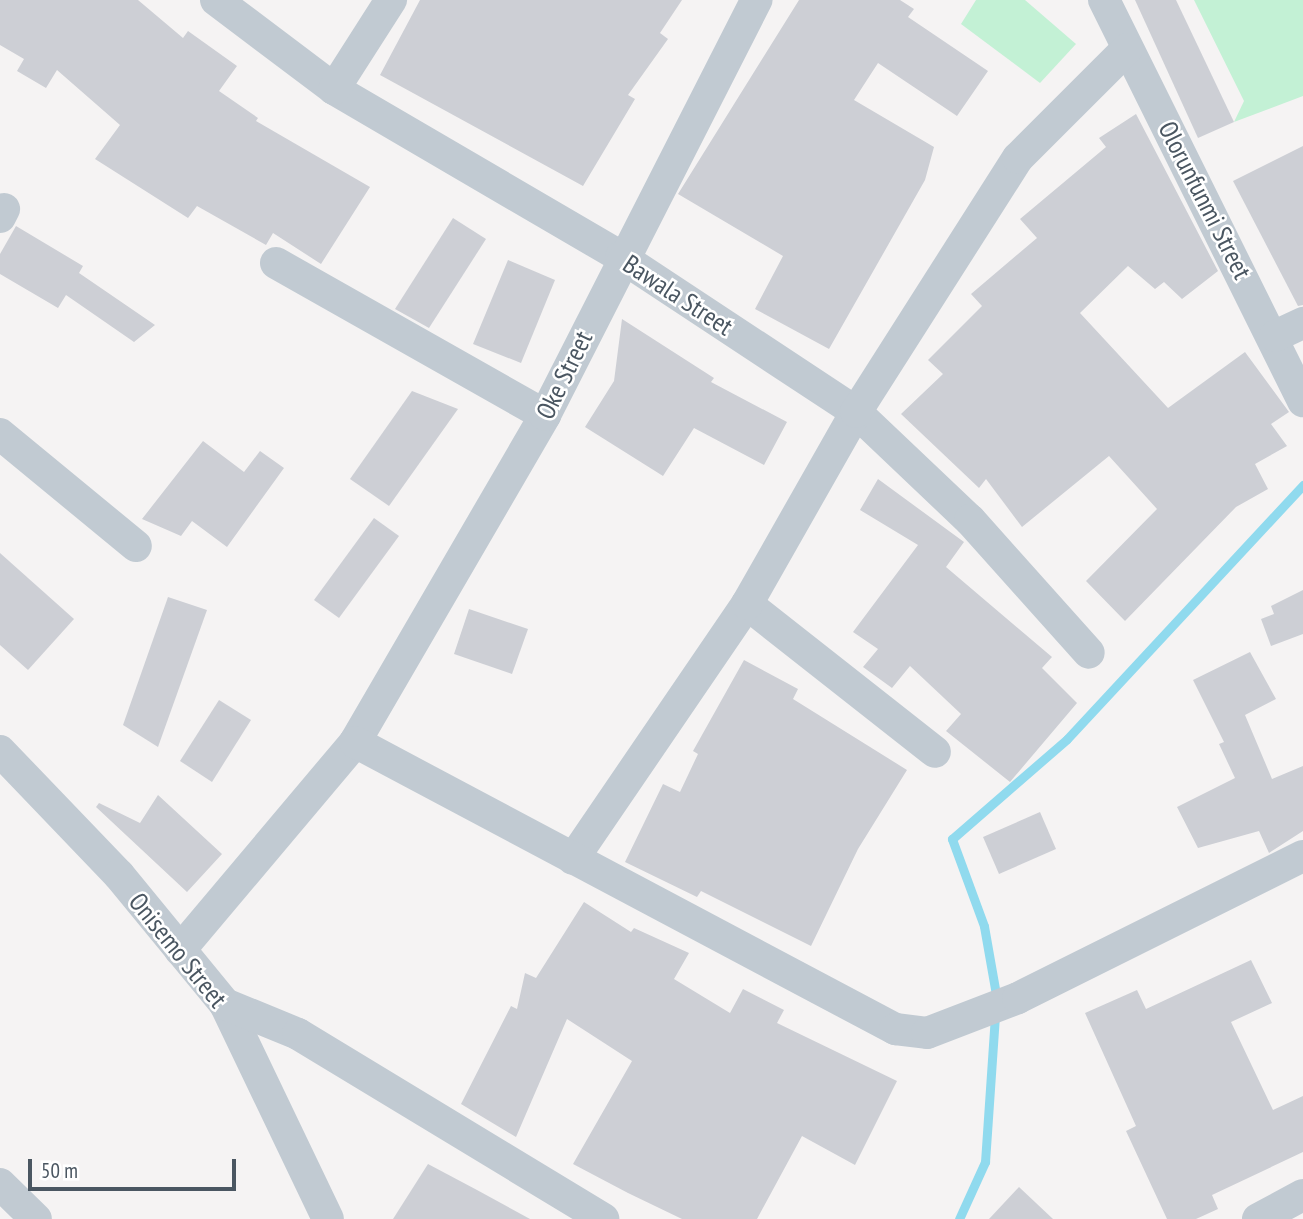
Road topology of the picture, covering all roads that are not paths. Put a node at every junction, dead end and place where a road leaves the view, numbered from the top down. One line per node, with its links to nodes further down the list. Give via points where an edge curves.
1 (215, 0): 6 (street, Bawala Street)
2 (391, 0): 6 (street)
3 (756, 0): 7 (street, Oke Street)
4 (1104, 0): 5 (street, Olorunfunmi Street)
5 (1127, 49): 9 (street, Olorunfunmi Street); 11 (street, via 1018,158)
6 (334, 89): 7 (street, Bawala Street)
7 (621, 257): 11 (street, Bawala Street); 12 (street, Oke Street)
8 (276, 263): 12 (street)
9 (1289, 330): 10 (street, Olorunfunmi Street)
10 (1303, 401)
11 (856, 412): 15 (street); 16 (street, Bawala Street, via 970,520)
12 (545, 415): 17 (street, Oke Street)
13 (0, 434): 14 (street)
14 (136, 546)
15 (747, 604): 19 (street); 21 (street)
16 (1089, 653)
17 (355, 742): 21 (street); 22 (street, Oke Street)
18 (0, 751): 22 (street, Onisemo Street, via 119,876)
19 (935, 752)
20 (1303, 856): 21 (street, via 1018,998 927,1033 895,1029)
21 (573, 859)
22 (180, 950): 23 (street, Onisemo Street)
23 (225, 1004): 26 (street, Onisemo Street); 27 (street, via 298,1034)
24 (0, 1184): 25 (street)
25 (36, 1219)
26 (328, 1219)
27 (603, 1219)

